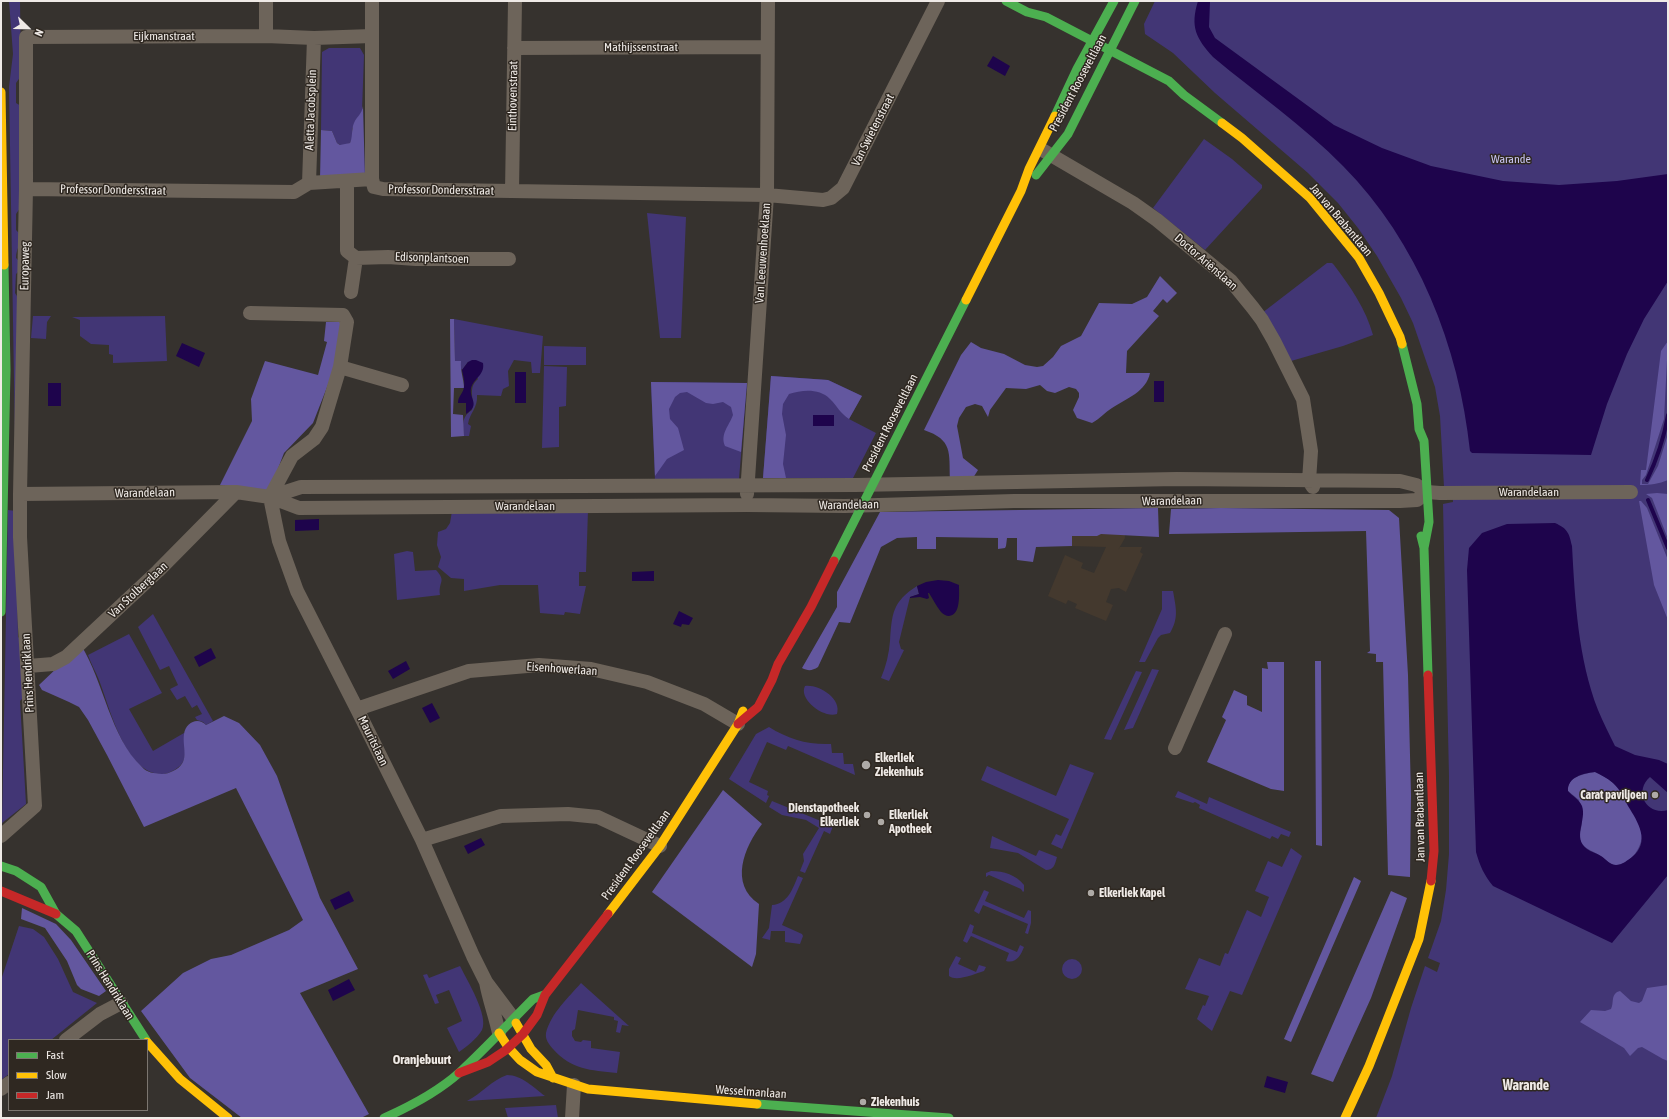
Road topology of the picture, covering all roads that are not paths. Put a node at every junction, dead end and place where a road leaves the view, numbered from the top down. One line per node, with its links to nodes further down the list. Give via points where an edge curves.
1 (266, 1): 11 (street)
2 (372, 1): 12 (street)
3 (514, 1): 17 (street, Einthovenstraat)
4 (768, 1): 16 (street, Van Leeuwenhoeklaan)
5 (938, 1): 30 (street, Van Swietenstraat, via 843,188 831,198 823,200)
6 (1006, 1): 9 (street)
7 (1114, 1): 15 (street, President Rooseveltlaan)
8 (1135, 1): 18 (street, President Rooseveltlaan)
9 (1027, 12): 10 (street); 15 (street, Jan van Brabantlaan, via 1046,17)
10 (1041, 26)
11 (266, 36): 13 (street, Eijkmanstraat); 14 (street)
12 (372, 36): 14 (street); 24 (street)
13 (26, 37): 27 (street, Europaweg)
14 (314, 38): 26 (street, Aletta Jacobsplein)
15 (1093, 42): 18 (street, Jan van Brabantlaan); 19 (street, President Rooseveltlaan)
16 (767, 47): 17 (street, Mathijssenstraat); 30 (street, Van Leeuwenhoeklaan)
17 (514, 48): 28 (street, Einthovenstraat)
18 (1110, 49): 19 (street, President Rooseveltlaan); 22 (street, Jan van Brabantlaan, via 1169,81)
19 (1095, 57): 23 (street, President Rooseveltlaan, via 1077,69); 23 (street, President Rooseveltlaan, via 1068,134)
20 (1, 92): 52 (street, Europaweg, via 6,370)
21 (1169, 92): 22 (street, Jan van Brabantlaan)
22 (1184, 95): 37 (street, Jan van Brabantlaan, via 1242,138 1310,198 1359,258 1400,337 1417,404)
23 (1045, 151): 29 (street, President Rooseveltlaan); 29 (street, President Rooseveltlaan, via 1038,173); 39 (street, Doctor Ariënslaan, via 1157,220 1231,281 1253,308 1274,341 1303,399 1311,451)
24 (372, 179): 25 (street, Professor Dondersstraat); 28 (street, Professor Dondersstraat, via 374,187 383,189)
25 (347, 181): 26 (street, Professor Dondersstraat); 31 (street, via 347,251)
26 (309, 183): 27 (street, Professor Dondersstraat, via 294,192)
27 (26, 189): 45 (street, Europaweg)
28 (512, 191): 30 (street, Professor Dondersstraat)
29 (1021, 191): 40 (street, President Rooseveltlaan)
30 (767, 195): 41 (street, Van Leeuwenhoeklaan)
31 (356, 258): 32 (street, Edisonplantsoen, via 388,256 416,259); 33 (street)
32 (509, 259)
33 (351, 292)
34 (250, 313): 35 (street, via 343,315 347,322)
35 (340, 367): 36 (street); 46 (street, via 322,427 314,439 292,456)
36 (402, 385)
37 (1419, 429): 38 (street, Jan van Brabantlaan); 43 (street, Jan van Brabantlaan, via 1424,448)
38 (1415, 448)
39 (1309, 481): 40 (street, Warandelaan, via 1177,479); 43 (street, Warandelaan, via 1400,481); 47 (street)
40 (872, 485): 41 (street, Warandelaan); 49 (street, President Rooseveltlaan)
41 (747, 486): 46 (street, Warandelaan, via 301,487); 48 (street, Van Leeuwenhoeklaan)
42 (236, 492): 45 (street, Warandelaan); 46 (street, Warandelaan); 55 (street, Van Stolberglaan, via 158,571 66,657 53,664)
43 (1418, 492): 44 (street, Warandelaan); 47 (street, Warandelaan); 51 (street, Jan van Brabantlaan, via 1429,522)
44 (1631, 492)
45 (20, 494): 55 (street, Prins Hendriklaan)
46 (270, 497): 48 (street, Warandelaan, via 298,508); 58 (street, Mauritslaan, via 279,541 297,592)
47 (1320, 500): 49 (street, Warandelaan, via 1022,501)
48 (746, 505): 49 (street, Warandelaan)
49 (861, 506): 54 (street, President Rooseveltlaan, via 811,607)
50 (1419, 529): 51 (street, Jan van Brabantlaan)
51 (1424, 548): 84 (street, Jan van Brabantlaan, via 1434,851 1430,886 1419,939 1369,1066)
52 (1, 612)
53 (1225, 634): 60 (street)
54 (778, 664): 56 (street, President Rooseveltlaan); 59 (street, President Rooseveltlaan, via 758,707)
55 (28, 666): 61 (street, Prins Hendriklaan, via 35,806)
56 (763, 674)
57 (747, 701): 59 (street, President Rooseveltlaan)
58 (357, 709): 59 (street, Eisenhowerlaan, via 469,671 539,665 591,669 647,682 704,704); 62 (street, Mauritslaan)
59 (738, 724): 63 (street, President Rooseveltlaan)
60 (1176, 748)
61 (1, 836)
62 (422, 840): 63 (street, via 501,816 568,814 598,817); 67 (street, Mauritslaan)
63 (660, 846): 68 (street, President Rooseveltlaan)
64 (1, 866): 66 (street, Prins Hendriklaan, via 16,871 41,887)
65 (1, 891): 66 (street, Prins Hendriklaan)
66 (56, 914): 69 (street, Prins Hendriklaan, via 76,931)
67 (486, 982): 70 (street, Mauritslaan); 71 (street, Mauritslaan)
68 (545, 995): 70 (street, President Rooseveltlaan, via 533,999); 72 (street, President Rooseveltlaan, via 543,1005)
69 (121, 1003): 73 (street, via 100,1014); 74 (street, Prins Hendriklaan)
70 (513, 1018): 71 (street, President Rooseveltlaan); 72 (street)
71 (499, 1033): 76 (street, Wesselmanlaan); 77 (street, President Rooseveltlaan)
72 (522, 1035): 76 (street, President Rooseveltlaan); 78 (street)
73 (67, 1039)
74 (145, 1039)
75 (148, 1043): 80 (street, Prins Hendriklaan, via 180,1079)
76 (508, 1047): 77 (street, President Rooseveltlaan, via 488,1062); 78 (street, Wesselmanlaan, via 520,1060 537,1072)
77 (459, 1073): 81 (street, President Rooseveltlaan, via 432,1093)
78 (553, 1078): 79 (street, Wesselmanlaan)
79 (574, 1085): 82 (street); 83 (street, Wesselmanlaan, via 588,1089 691,1099)
80 (228, 1118)
81 (384, 1118)
82 (572, 1118)
83 (946, 1118)
84 (1345, 1118)

